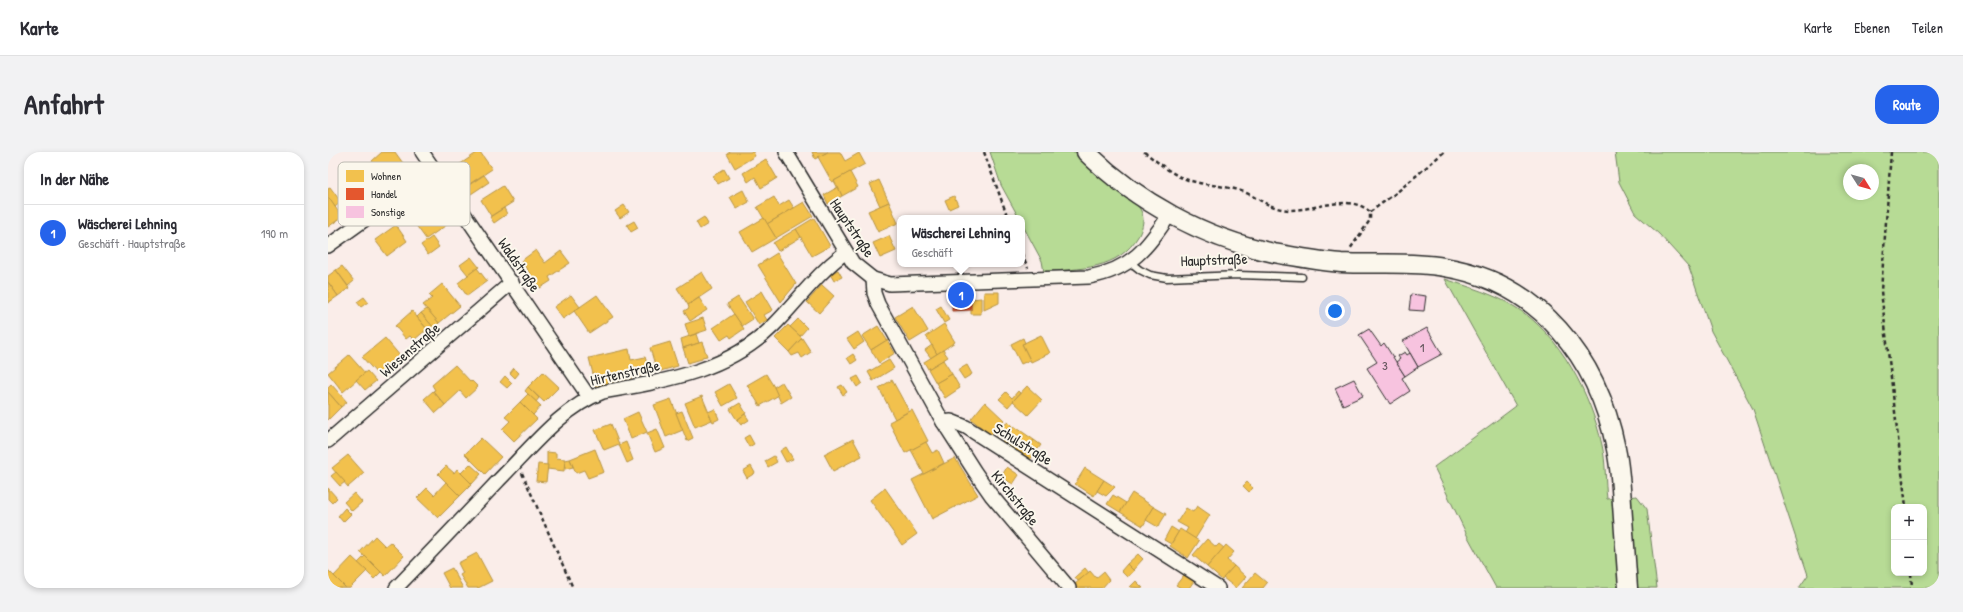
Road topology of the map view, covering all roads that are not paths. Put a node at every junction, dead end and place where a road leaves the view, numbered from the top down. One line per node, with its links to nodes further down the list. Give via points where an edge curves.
1 (422, 152): 4 (street, Waldstraße)
2 (786, 152): 9 (street, Hauptstraße)
3 (1086, 152): 5 (main road, via 1130,188)
4 (429, 162)
5 (1170, 214): 10 (street, Hauptstraße, via 1149,244); 20 (main road, via 1225,239 1254,248 1339,263 1409,263 1444,267 1474,273 1526,299 1557,325 1570,342 1596,387 1606,413 1616,449)
6 (470, 222): 13 (street, Waldstraße)
7 (356, 226): 8 (street)
8 (328, 246)
9 (846, 252): 12 (street, Hauptstraße, via 853,263); 14 (street, Hirtenstraße, via 822,272 754,344 737,355 697,372 603,392)
10 (1130, 262): 11 (lane, Hauptstraße, via 1150,275 1167,278 1238,275); 12 (street, Hauptstraße, via 1104,274 1090,277 907,284 890,284)
11 (1302, 277)
12 (873, 279): 15 (street, via 878,304)
13 (512, 282): 14 (street, Waldstraße); 16 (street, Wiesenstraße)
14 (589, 398): 18 (street, Hirtenstraße, via 563,417 517,462)
15 (943, 422): 17 (street, Kirchstraße, via 991,495); 19 (street, Schulstraße, via 951,421 966,427)
16 (328, 441)
17 (1066, 587)
18 (396, 588)
19 (1218, 588)
20 (1628, 588)

